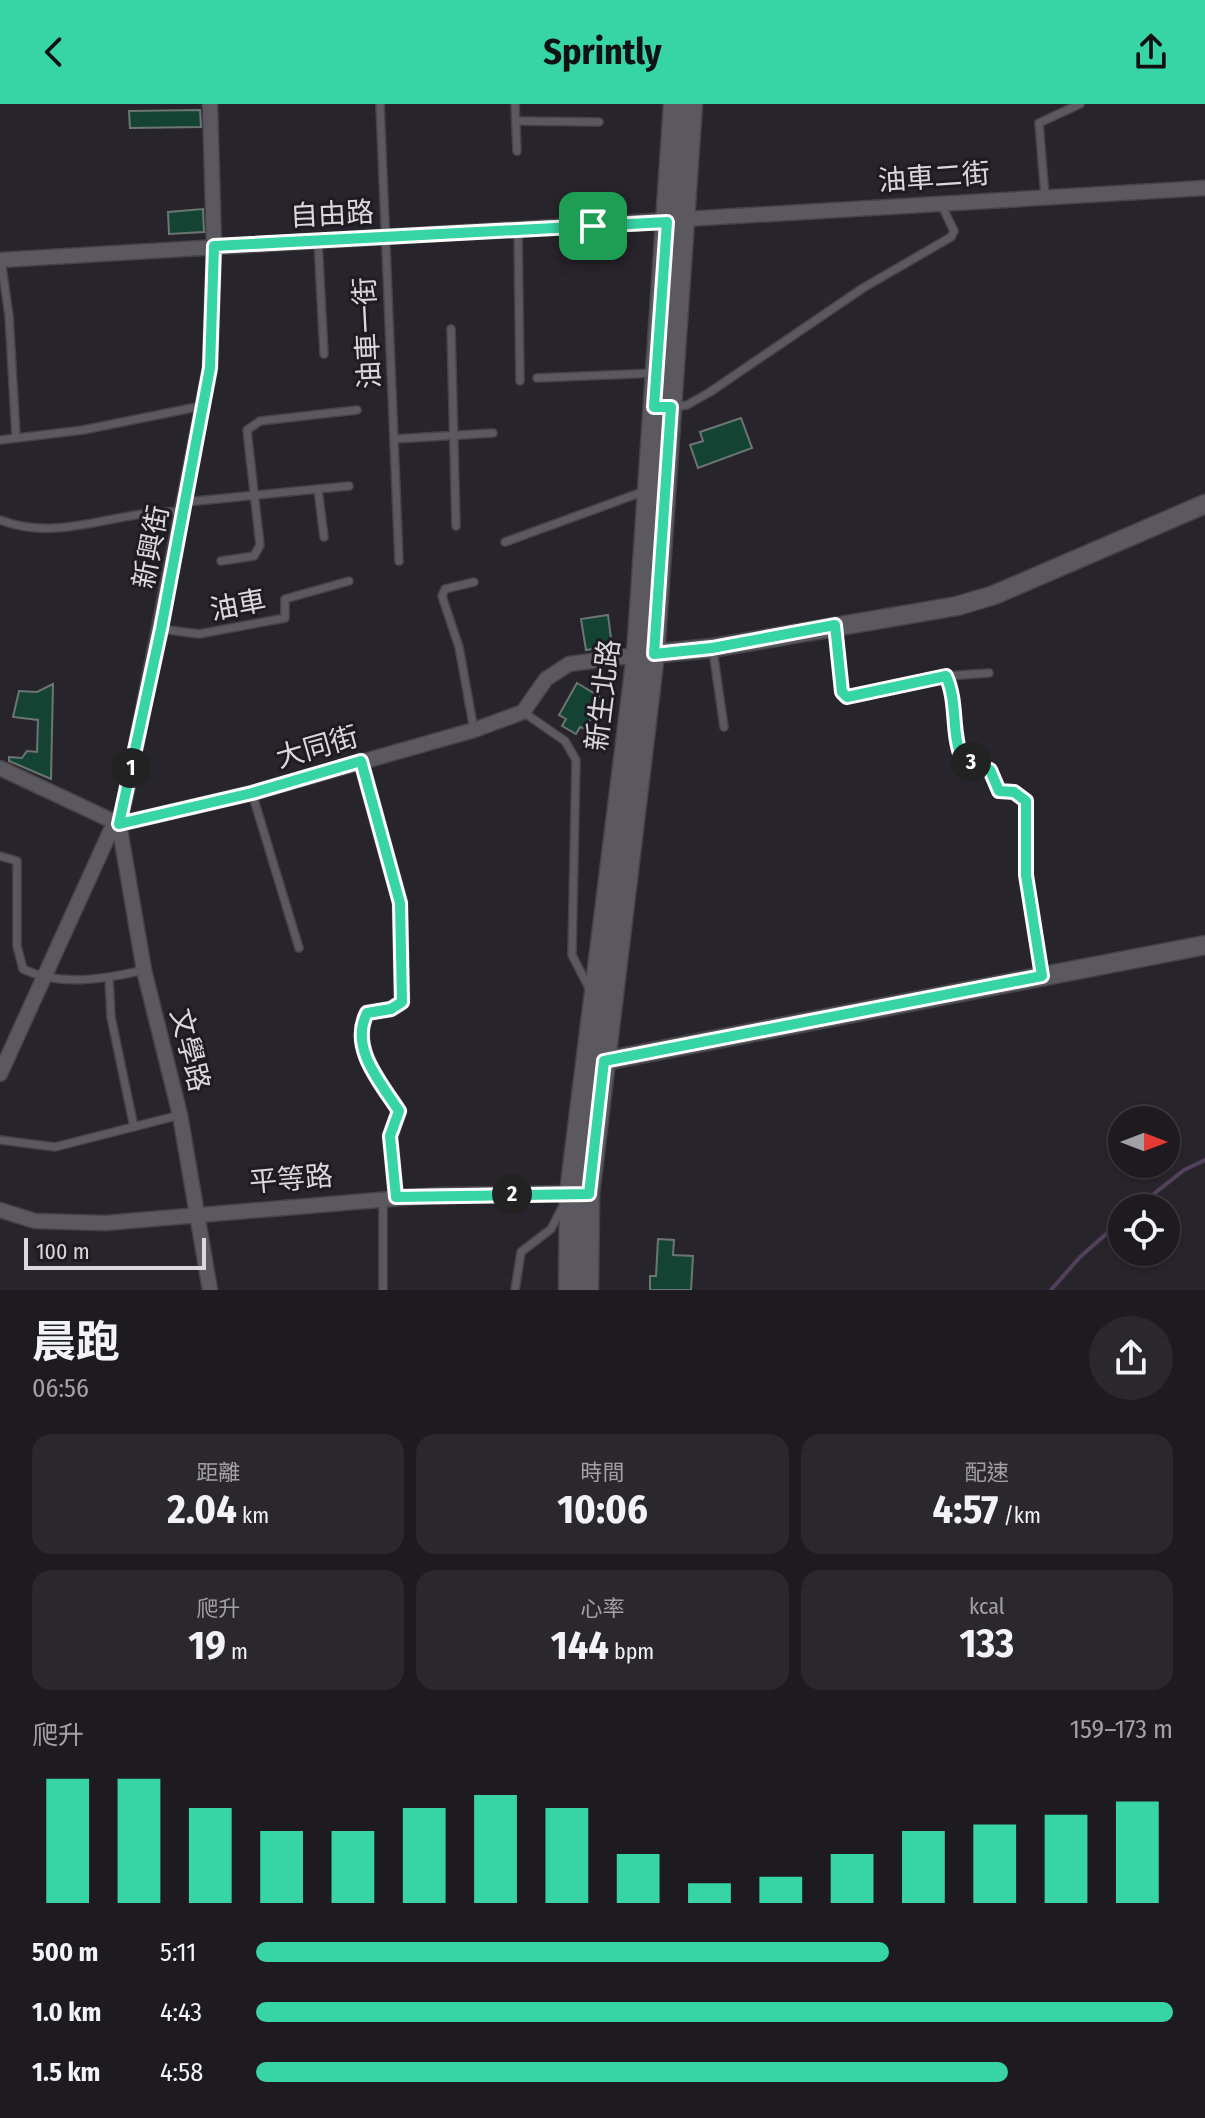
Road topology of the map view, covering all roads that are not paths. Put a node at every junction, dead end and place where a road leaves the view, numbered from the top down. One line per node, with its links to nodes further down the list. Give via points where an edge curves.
1 (210, 104): 17 (street, 新興街)
2 (380, 104): 15 (lane, 油車一街)
3 (515, 104): 7 (lane)
4 (674, 104): 13 (main road, 新生北路)
5 (692, 104): 13 (main road, 新生北路)
6 (1080, 104): 11 (lane, via 1039,123)
7 (516, 121): 8 (lane); 9 (lane)
8 (599, 122)
9 (517, 151)
10 (1205, 188): 11 (street, 油車二街)
11 (1045, 196): 12 (street, 油車二街)
12 (940, 202): 13 (street, 油車二街); 25 (lane, via 954,231 951,237 863,288 710,392 687,405)
13 (676, 221): 14 (street, 自由路); 21 (main road, 新生北路); 25 (main road, 新生北路)
14 (518, 231): 15 (street, 自由路); 23 (lane)
15 (385, 237): 16 (street, 自由路); 30 (lane, 油車一街)
16 (318, 241): 17 (street, 自由路); 20 (lane)
17 (214, 246): 18 (street, 自由路); 24 (street, 新興街, via 210,368)
18 (0, 260): 29 (lane)
19 (451, 329): 28 (lane)
20 (324, 354)
21 (656, 373): 22 (lane); 25 (main road, 新生北路)
22 (537, 378)
23 (520, 381)
24 (202, 406): 29 (lane, via 83,430); 37 (street, 新興街)
25 (663, 407): 34 (main road, 新生北路); 49 (main road, 新生北路)
26 (357, 410): 35 (lane, 油車, via 260,421 247,430)
27 (493, 433): 28 (lane)
28 (454, 435): 30 (lane); 39 (lane)
29 (16, 436): 31 (lane)
30 (394, 439): 43 (lane, 油車一街)
31 (0, 440)
32 (349, 486): 33 (lane)
33 (318, 489): 35 (lane); 40 (lane)
34 (647, 490): 41 (lane); 49 (main road, 新生北路)
35 (253, 495): 37 (lane); 42 (lane, 油車, via 260,545 254,556)
36 (1205, 504): 46 (street, via 994,595)
37 (185, 507): 38 (lane, via 48,530 26,530); 47 (street, 新興街)
38 (0, 520)
39 (456, 526)
40 (324, 537)
41 (505, 542)
42 (221, 561)
43 (399, 561)
44 (349, 581): 47 (lane, 油車, via 285,599 285,618 199,634)
45 (474, 582): 54 (lane, via 445,589 442,596 459,647)
46 (835, 625): 48 (street); 51 (lane, via 842,692 847,697)
47 (161, 629): 58 (street, 新興街)
48 (712, 648): 49 (street); 53 (lane)
49 (646, 654): 52 (street, via 569,664 546,679); 66 (main road, 新生北路); 67 (main road, 新生北路)
50 (989, 673): 51 (lane)
51 (946, 676): 63 (lane, via 955,744 962,759 990,770 999,791 1014,792 1026,801 1026,875)
52 (523, 712): 54 (street, 大同街); 66 (lane, via 565,741 576,760 572,955)
53 (724, 727)
54 (474, 730): 55 (street, 大同街)
55 (361, 761): 57 (street, 大同街); 73 (street, via 402,921 402,1002 367,1013 361,1036 375,1076 399,1111 390,1136)
56 (0, 768): 58 (street)
57 (252, 793): 58 (street, 大同街); 61 (lane)
58 (119, 824): 62 (street, 文學路); 65 (street, 新興街, via 111,830)
59 (0, 856): 65 (lane, via 17,861 19,962)
60 (1205, 945): 63 (street)
61 (299, 948)
62 (144, 970): 64 (lane); 69 (street, 文學路)
63 (1042, 976): 67 (street)
64 (109, 978): 65 (lane); 70 (lane, via 111,1017)
65 (44, 979): 68 (street, 新興街)
66 (593, 995): 67 (main road, 新生北路)
67 (594, 1060): 72 (main road, 新生北路)
68 (0, 1074)
69 (180, 1115): 70 (lane); 75 (street, 文學路)
70 (134, 1127): 71 (lane, via 55,1147)
71 (0, 1140)
72 (580, 1193): 73 (street, 平等路); 78 (lane, via 551,1229 521,1252); 79 (main road, 新生北路); 80 (main road, 新生北路)
73 (390, 1198): 75 (street, 平等路); 77 (lane)
74 (0, 1210): 75 (street, 平等路, via 64,1224)
75 (199, 1216): 76 (street, 文學路)
76 (210, 1290)
77 (383, 1290)
78 (515, 1290)
79 (569, 1290)
80 (588, 1290)

